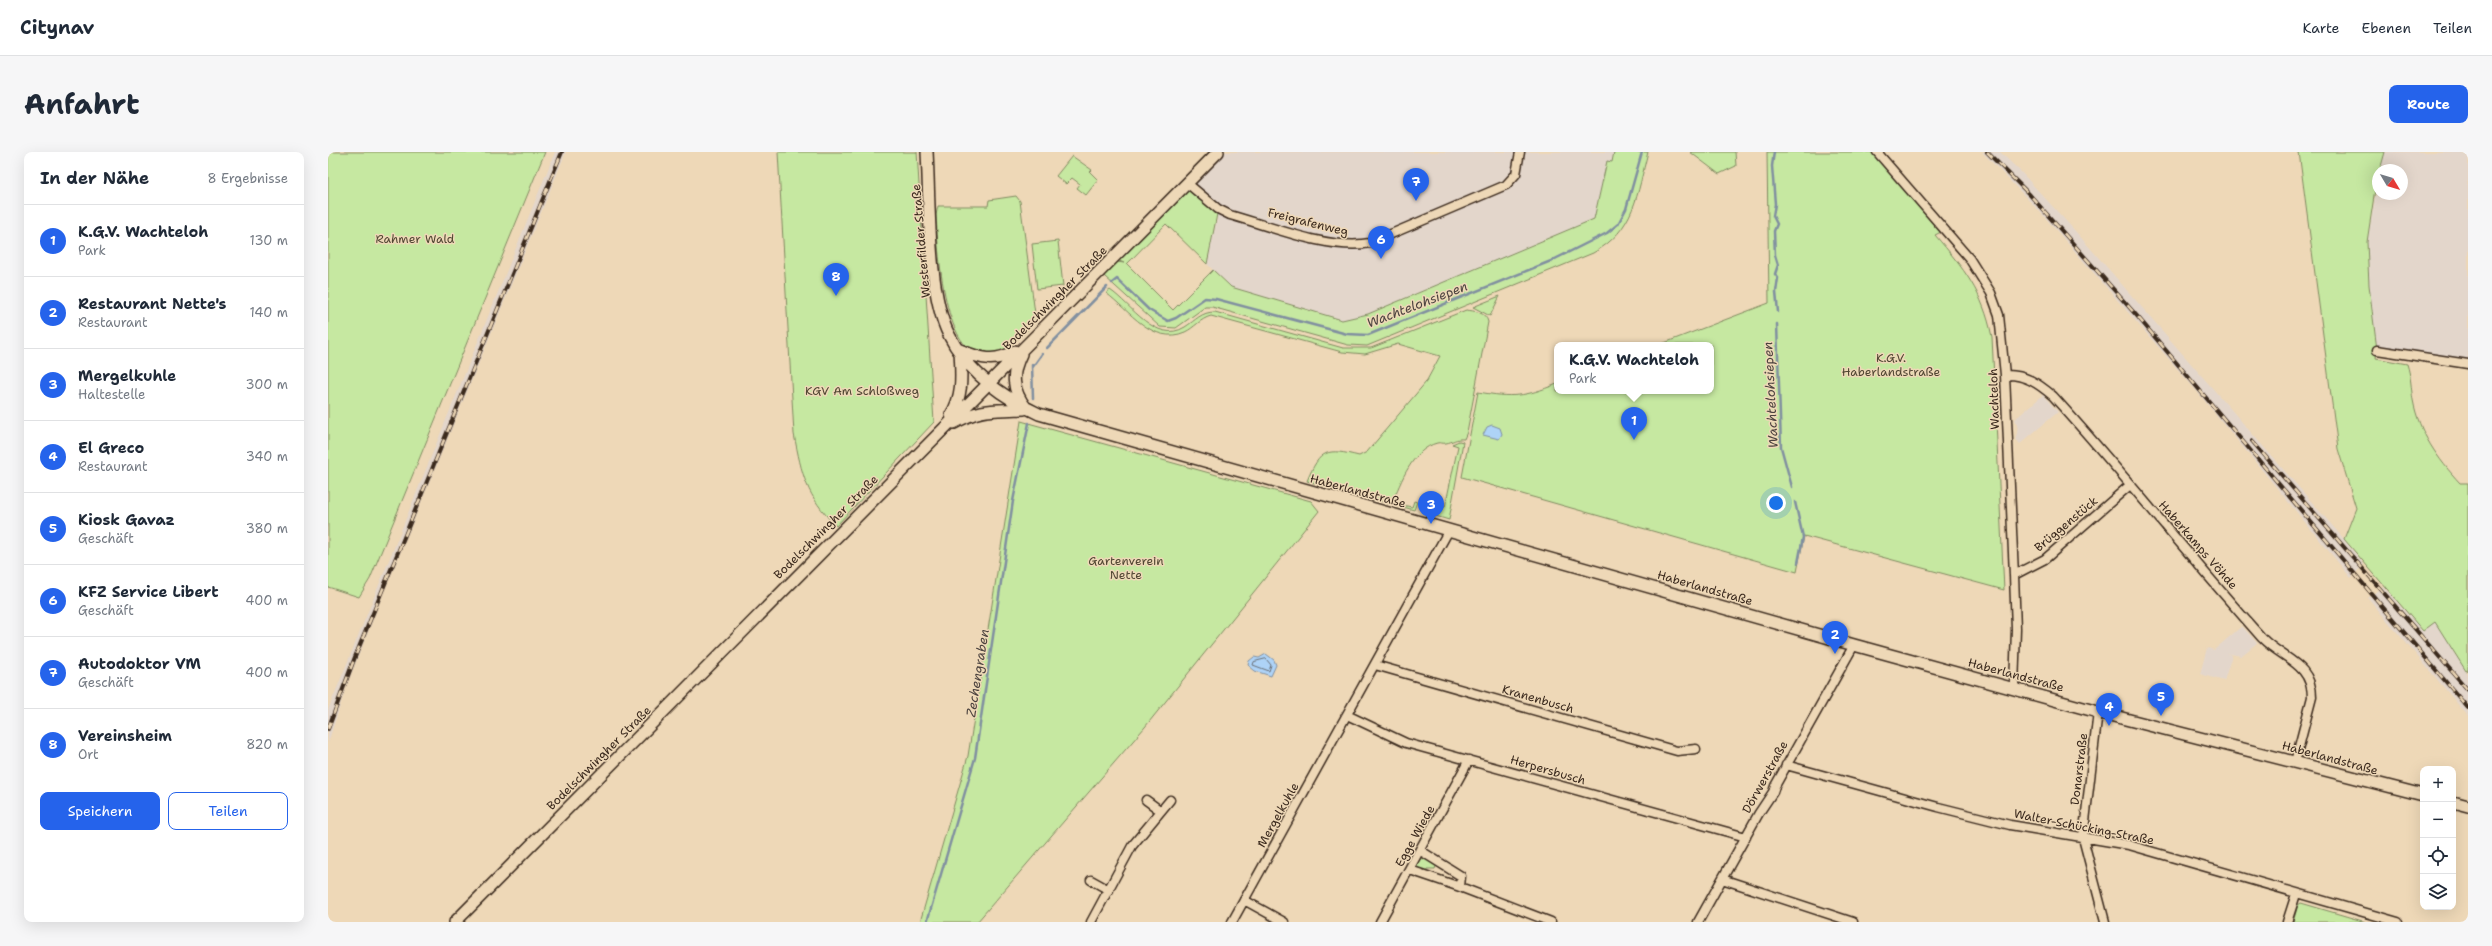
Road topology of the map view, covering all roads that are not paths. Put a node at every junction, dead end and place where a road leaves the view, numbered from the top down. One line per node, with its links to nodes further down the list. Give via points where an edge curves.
1 (927, 152): 7 (street, Westerfilder Straße, via 936,286 943,320)
2 (1218, 152): 5 (street, Bodelschwingher Straße)
3 (1520, 152): 5 (street, Freigrafenweg, via 1516,174 1506,185 1407,228 1359,245 1328,242 1230,215 1218,209)
4 (1877, 152): 10 (street, Wachteloh, via 1982,276 1999,314)
5 (1187, 183): 6 (street, Bodelschwingher Straße)
6 (1026, 346): 7 (street, via 995,360); 11 (street, Bodelschwingher Straße); 12 (street, via 1015,368 1014,382 1021,401)
7 (960, 350): 11 (street, Westerfilder Straße); 13 (street, via 961,391 957,406)
8 (2377, 350): 9 (street)
9 (2468, 364)
10 (2005, 376): 14 (street, Haberkamps Vöhde, via 2019,376 2044,389); 16 (street, Wachteloh)
11 (988, 384): 12 (street, Haberlandstraße, via 1011,401); 13 (street, Bodelschwingher Straße)
12 (1027, 408): 13 (street, via 983,410); 15 (street, Haberlandstraße, via 1039,414 1249,475)
13 (943, 429): 43 (street, Bodelschwingher Straße)
14 (2130, 485): 16 (street, Brüggenstück, via 2045,559); 24 (street, Haberkamps Vöhde, via 2262,638 2299,666 2308,677 2312,697)
15 (1449, 530): 17 (street, Haberlandstraße); 18 (street, Mergelkuhle)
16 (2014, 575): 19 (street, Wachteloh)
17 (1854, 645): 19 (street, Haberlandstraße); 25 (street, Dörwerstraße)
18 (1375, 665): 21 (street, Mergelkuhle); 22 (street, Kranenbusch, via 1677,751)
19 (2014, 688): 20 (street, Haberlandstraße)
20 (2098, 712): 24 (street, Haberlandstraße); 33 (street, Donarstraße)
21 (1347, 715): 23 (street, Herpersbusch, via 1395,739); 41 (street, Mergelkuhle)
22 (1696, 749)
23 (1469, 760): 32 (street, Herpersbusch); 34 (street, Egge Wiede)
24 (2295, 762): 26 (street, Haberlandstraße)
25 (1786, 765): 32 (street, Dörwerstraße, via 1774,792); 33 (street, Walter-Schücking-Straße, via 2010,825)
26 (2420, 794)
27 (1146, 800): 31 (street)
28 (1170, 800): 31 (street)
29 (2456, 803): 30 (street)
30 (2468, 806)
31 (1161, 811): 39 (street, via 1132,846)
32 (1746, 837): 36 (street, Dörwerstraße)
33 (2084, 838): 40 (street, Walter-Schücking-Straße, via 2129,845); 51 (street, Donarstraße)
34 (1421, 851): 35 (street, Egge Wiede); 38 (street, via 1460,876)
35 (1410, 870): 38 (street); 47 (street, Egge Wiede)
36 (1722, 879): 49 (street, Dörwerstraße); 50 (street)
37 (1091, 880): 39 (street)
38 (1460, 887): 48 (street)
39 (1109, 890): 44 (street)
40 (2296, 894): 42 (street, Walter-Schücking-Straße); 52 (street)
41 (1244, 900): 45 (street, Mergelkuhle); 46 (street)
42 (2376, 919): 53 (street, Walter-Schücking-Straße)
43 (455, 922)
44 (1091, 922)
45 (1232, 922)
46 (1284, 922)
47 (1380, 922)
48 (1551, 922)
49 (1698, 922)
50 (1853, 922)
51 (2105, 922)
52 (2287, 922)
53 (2398, 922)

